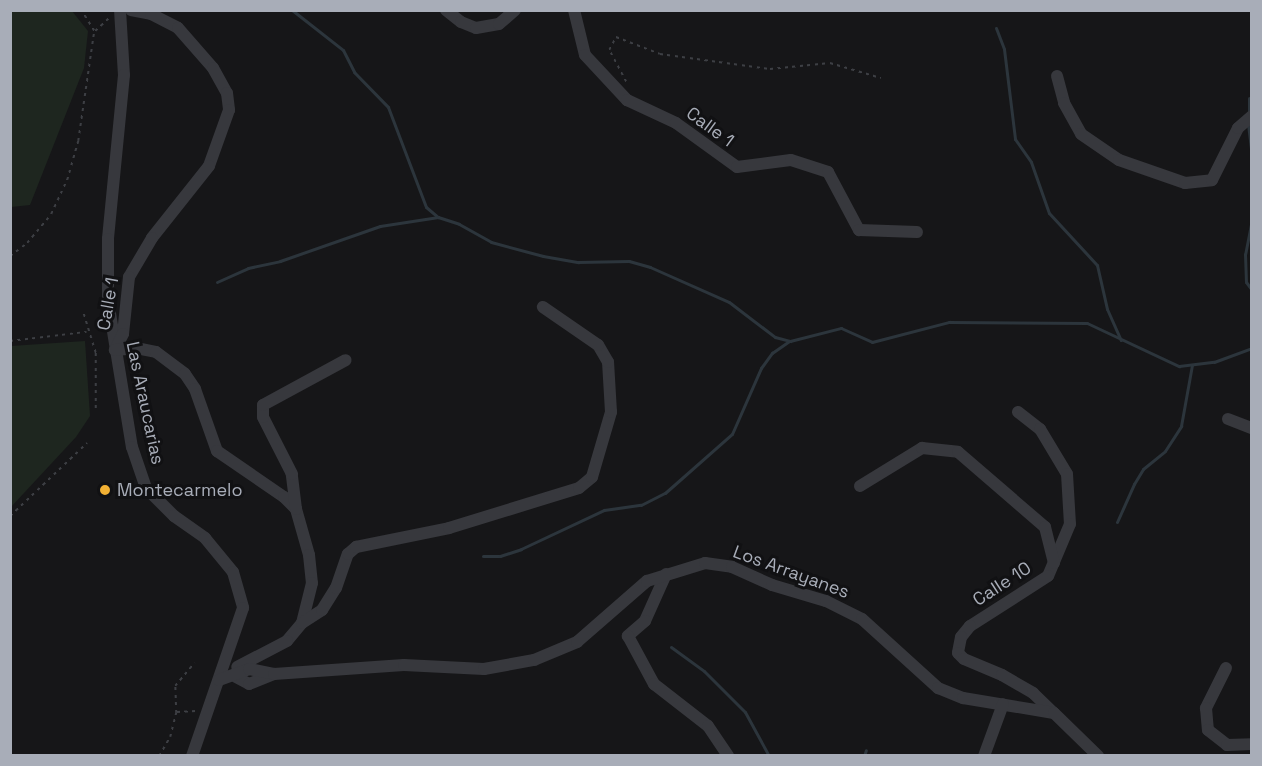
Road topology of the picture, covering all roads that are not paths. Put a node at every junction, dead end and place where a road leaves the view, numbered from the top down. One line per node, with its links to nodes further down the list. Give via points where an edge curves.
1 (131, 10): 10 (street, Calle 1, via 151,14 178,28 213,68 230,110 209,166 152,238 129,277 123,334)
2 (446, 10): 3 (street, via 460,22 476,28 499,24)
3 (515, 10)
4 (574, 10): 8 (street, Calle 1, via 585,56 627,100 676,123 737,167 791,160 828,172 859,230)
5 (115, 14): 10 (street, Las Araucarias, via 124,75 108,239 108,301)
6 (1057, 76): 7 (street, via 1064,103 1081,134 1119,160 1185,183 1212,180 1238,128)
7 (1251, 116)
8 (917, 232)
9 (543, 307): 19 (street, via 598,345 608,362 611,412 592,477 579,488 483,517 404,539 356,547 348,554 336,588 322,610)
10 (116, 350): 16 (street, Calle 1, via 156,352 170,361 195,389 217,451); 21 (street, Las Araucarias, via 132,447 146,488 174,516 205,538 233,572 240,594 240,621)
11 (346, 360): 16 (street, via 263,405 263,417 292,474)
12 (1018, 412): 17 (street, Calle 10, via 1040,429 1067,474 1070,524)
13 (1228, 419): 14 (street)
14 (1251, 428)
15 (860, 486): 17 (street, via 922,448 958,452 1045,527)
16 (296, 509): 19 (street, via 304,529 312,583)
17 (1054, 563): 23 (street, Calle 10, via 1048,576 970,626 958,646 964,659 1026,688)
18 (666, 574): 21 (street, Los Arrayanes, via 627,596 577,642 534,660 484,669 404,665 274,674 249,669); 22 (street, Los Arrayanes, via 705,563 732,567 772,585 826,601 862,619 938,688 963,698); 26 (street, via 645,621 628,636 654,684 708,726)
19 (302, 624): 21 (street, via 287,641)
20 (1226, 668): 24 (street, via 1206,708 1208,730 1227,745)
21 (219, 678): 25 (street, Las Araucarias)
22 (1003, 704): 23 (street, Los Arrayanes); 27 (street)
23 (1054, 713): 28 (street)
24 (1251, 744)
25 (192, 756)
26 (728, 756)
27 (984, 756)
28 (1098, 756)

